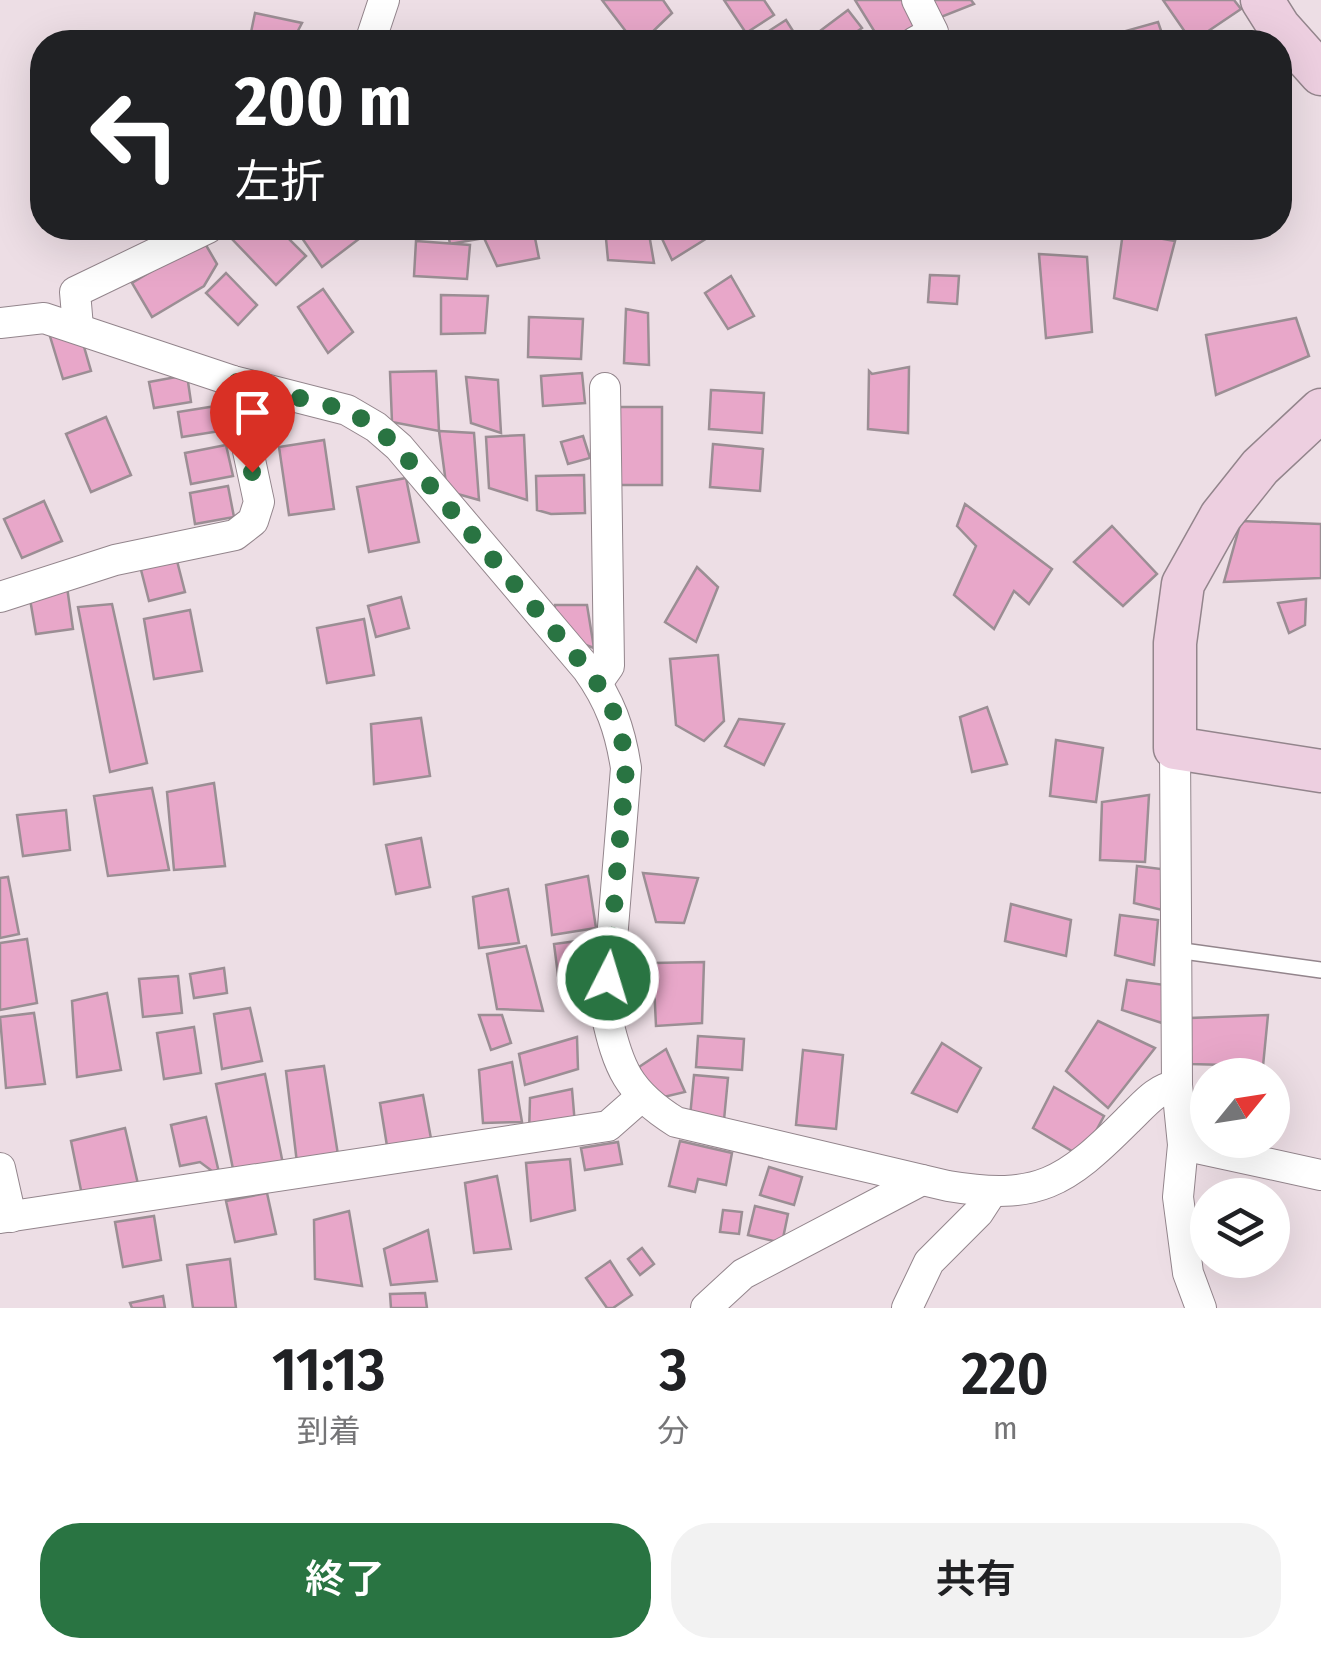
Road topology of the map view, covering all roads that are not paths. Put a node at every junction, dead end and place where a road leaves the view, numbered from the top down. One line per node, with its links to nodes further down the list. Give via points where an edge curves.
1 (384, 0): 4 (street)
2 (917, 0): 5 (street)
3 (1262, 0): 6 (street)
4 (374, 30)
5 (932, 30)
6 (1282, 30)
7 (1292, 42): 8 (street)
8 (1321, 74)
9 (183, 240): 11 (street, via 76,292)
10 (0, 323): 11 (street, via 44,318)
11 (78, 327): 12 (street)
12 (233, 381): 15 (street, via 259,502 253,521 236,535 115,560); 16 (street, via 347,410 376,427)
13 (605, 388): 16 (street, via 609,666)
14 (1321, 410): 17 (street, via 1260,467 1182,584)
15 (0, 597)
16 (597, 684): 22 (street, via 621,732 626,768 606,1013 625,1078)
17 (1175, 748): 18 (street); 19 (street)
18 (1321, 771)
19 (1176, 950): 20 (lane); 21 (street)
20 (1321, 970)
21 (1177, 1085): 23 (street); 27 (street, via 1157,1089 1087,1162 1054,1182)
22 (641, 1097): 26 (street, via 676,1122); 28 (street, via 608,1126)
23 (1184, 1145): 25 (street); 31 (street, via 1178,1197 1188,1273)
24 (0, 1168): 28 (street)
25 (1321, 1174)
26 (922, 1180): 27 (street); 29 (street, via 744,1274)
27 (991, 1193): 30 (street, via 929,1262)
28 (6, 1218)
29 (706, 1308)
30 (907, 1308)
31 (1201, 1308)

